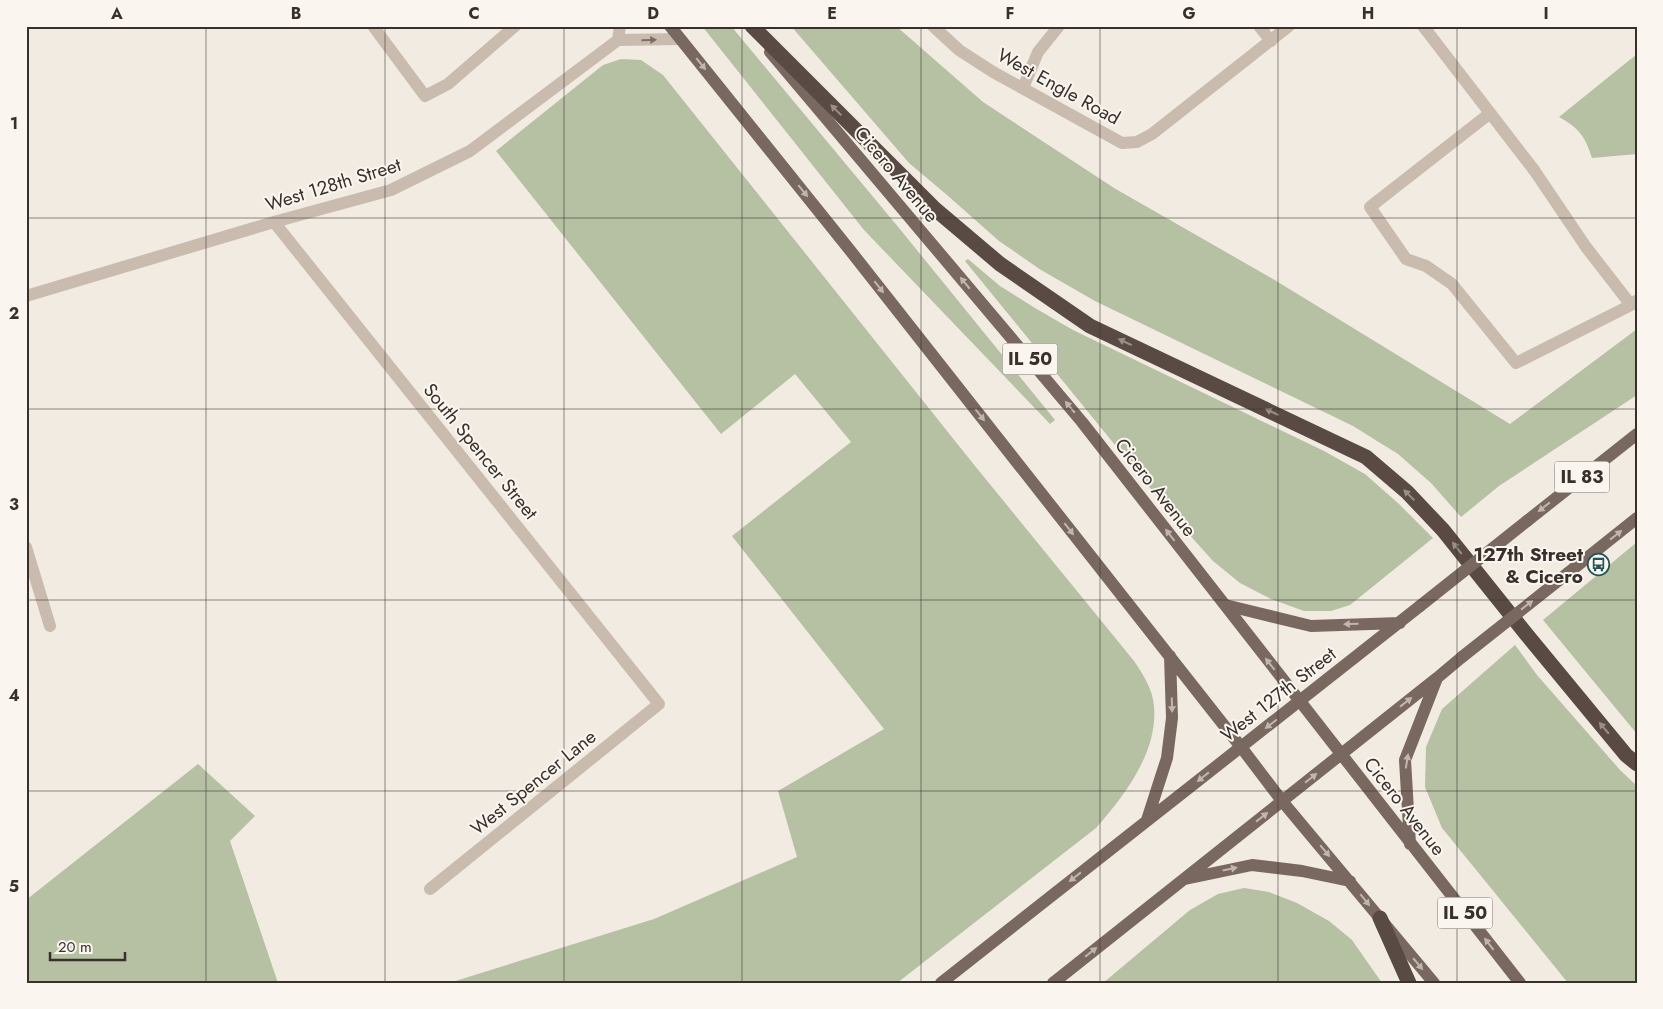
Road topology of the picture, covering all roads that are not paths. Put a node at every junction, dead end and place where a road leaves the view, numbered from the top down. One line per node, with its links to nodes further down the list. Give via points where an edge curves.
1 (373, 26): 2 (street, via 425,96 448,84)
2 (515, 26)
3 (620, 26): 13 (street)
4 (670, 26): 12 (main road)
5 (748, 26): 23 (main road, Cicero Avenue / IL 50, one-way to 5, via 1082,422)
6 (752, 26): 32 (highway, one-way to 6, via 1526,636 1443,530 1407,492 1366,457 1090,326 1000,264 935,209)
7 (933, 26): 15 (street, West Engle Road, via 959,50)
8 (1059, 26): 15 (street, via 1038,52)
9 (1260, 26): 14 (street)
10 (1290, 26): 14 (street, West Engle Road)
11 (1423, 26): 16 (street)
12 (680, 39): 13 (street, one-way to 12); 26 (main road, one-way to 26)
13 (618, 40): 17 (street, West 128th Street, via 470,151 391,190)
14 (1271, 41): 15 (street, West Engle Road, via 1152,134 1136,142 1122,143)
15 (1023, 88)
16 (1489, 114): 19 (street, via 1534,170 1586,247); 19 (street, via 1370,207 1406,259 1426,266 1452,284 1516,362)
17 (274, 222): 18 (street, West 128th Street); 29 (street, South Spencer Street)
18 (26, 296)
19 (1634, 303)
20 (1637, 434): 24 (main road, West 127th Street / IL 83, one-way to 24, bridge)
21 (1637, 518): 27 (main road, one-way to 21, bridge)
22 (26, 547): 25 (street)
23 (1225, 605): 24 (main road, one-way to 23, via 1311,626); 28 (main road, Cicero Avenue / IL 50, one-way to 23)
24 (1400, 623): 28 (main road, West 127th Street / IL 83)
25 (50, 626)
26 (1170, 656): 30 (main road); 34 (main road, one-way to 34, via 1172,718 1167,758)
27 (1437, 678): 31 (main road, one-way to 27); 35 (main road, one-way to 27, via 1405,760)
28 (1300, 702): 30 (main road, West 127th Street / IL 83, one-way to 30); 31 (main road, Cicero Avenue / IL 50)
29 (659, 704): 38 (street, West Spencer Lane)
30 (1241, 746): 33 (main road); 34 (main road, West 127th Street, one-way to 34)
31 (1340, 754): 33 (main road, one-way to 31); 35 (main road, Cicero Avenue / IL 50)
32 (1637, 764)
33 (1282, 801): 36 (main road, one-way to 33); 37 (main road, one-way to 37)
34 (1147, 821): 40 (main road, West 127th Street, one-way to 40)
35 (1410, 844): 44 (main road, Cicero Avenue / IL 50, one-way to 35)
36 (1182, 879): 37 (main road, one-way to 37, via 1252,865 1302,870); 41 (main road, one-way to 36)
37 (1350, 881): 39 (main road, one-way to 39)
38 (430, 890)
39 (1380, 918): 42 (highway); 43 (main road, one-way to 43)
40 (941, 983)
41 (1053, 983)
42 (1409, 983)
43 (1434, 983)
44 (1520, 983)

